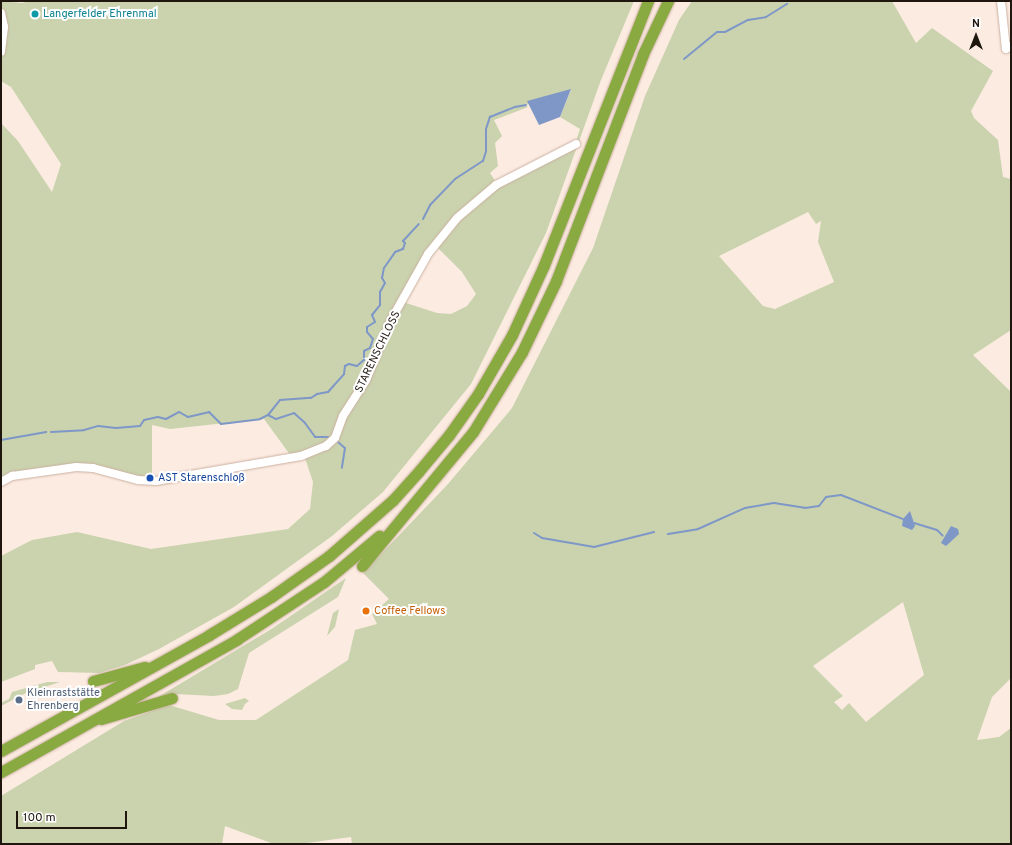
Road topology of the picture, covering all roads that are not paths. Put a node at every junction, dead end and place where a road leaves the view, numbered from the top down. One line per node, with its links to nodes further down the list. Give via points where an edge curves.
1 (648, 1): 11 (highway, via 544,265 512,335 478,394 449,435 393,500 329,556 271,597)
2 (668, 1): 9 (highway, via 643,54 556,281 522,352 472,432)
3 (1001, 1): 5 (street)
4 (1, 13): 6 (street, via 4,27)
5 (1008, 47)
6 (1, 52)
7 (576, 144): 8 (street, STARENSCHLOSS, via 496,185 457,218 428,254 391,320 366,380 343,416 334,438 326,446 301,456 156,481 138,480 76,466 12,476)
8 (1, 482)
9 (400, 519): 10 (highway); 14 (highway, via 324,582 282,612)
10 (362, 566)
11 (157, 664): 12 (highway); 15 (highway)
12 (93, 681)
13 (172, 698): 14 (highway)
14 (81, 725): 16 (highway)
15 (1, 751)
16 (1, 772)

